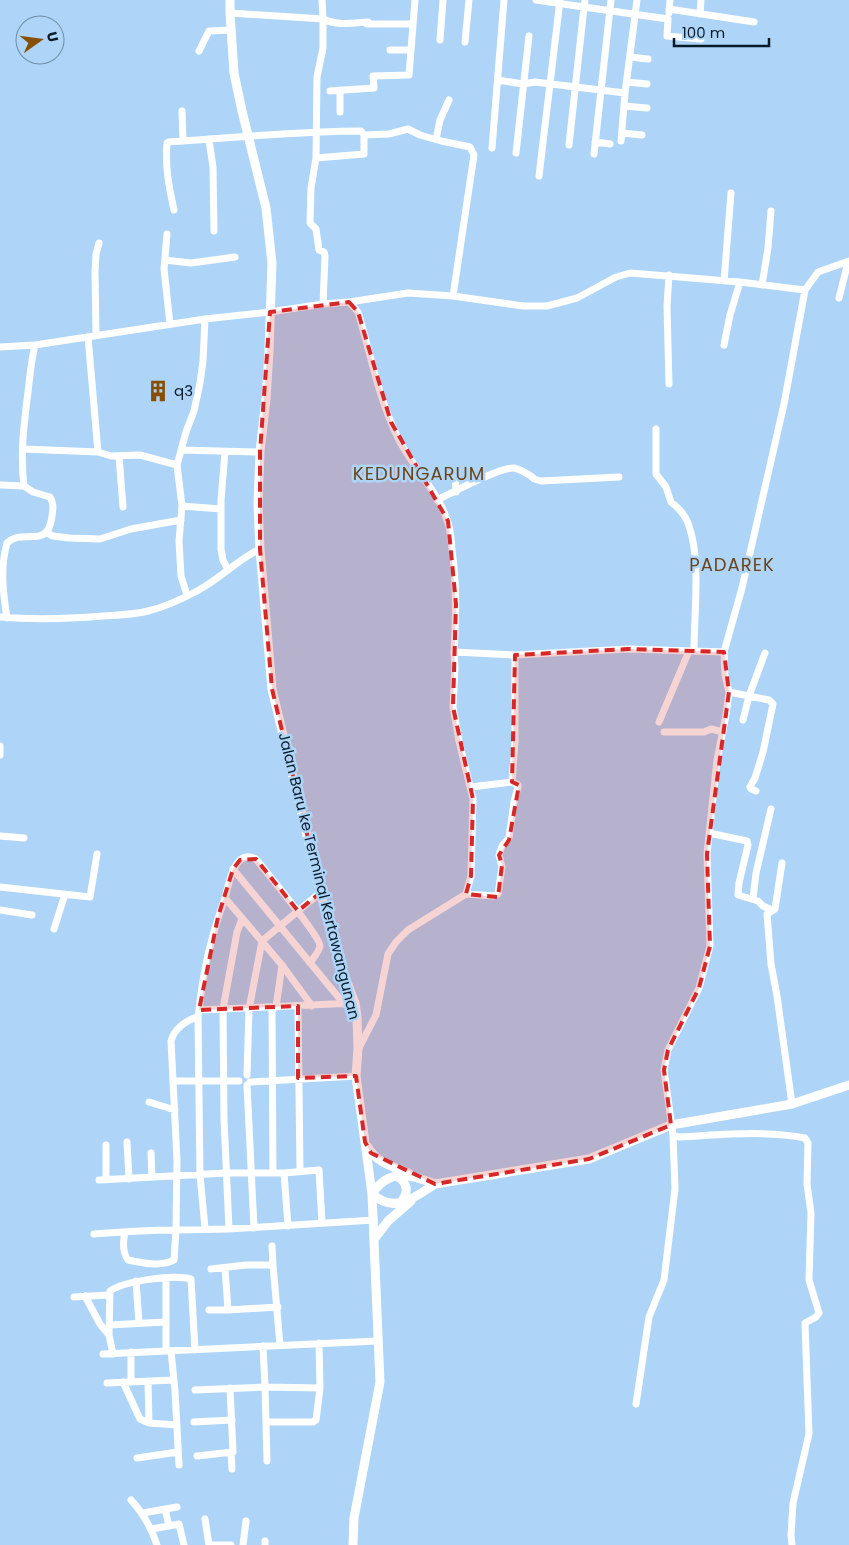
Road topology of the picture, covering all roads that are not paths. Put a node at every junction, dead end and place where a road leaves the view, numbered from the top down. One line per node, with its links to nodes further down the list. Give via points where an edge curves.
1 (230, 0): 16 (main road, Jalan Baru ke Terminal Kertawangunan)
2 (322, 0): 19 (street)
3 (415, 0): 22 (street)
4 (443, 0): 26 (street)
5 (470, 0): 27 (street)
6 (504, 0): 33 (street)
7 (536, 0): 12 (street)
8 (611, 0): 15 (street)
9 (637, 0): 17 (street)
10 (670, 0): 14 (street)
11 (701, 0): 18 (street)
12 (560, 2): 13 (street); 36 (street)
13 (585, 3): 15 (street); 38 (street)
14 (669, 9): 18 (street); 20 (street)
15 (610, 10): 17 (street); 40 (street)
16 (230, 13): 19 (street); 23 (main road, Jalan Baru ke Terminal Kertawangunan)
17 (636, 14): 20 (street); 31 (street)
18 (700, 14): 21 (street)
19 (323, 19): 22 (street, via 331,23); 48 (street)
20 (668, 19): 25 (street, via 667,36)
21 (754, 22)
22 (413, 24): 29 (street)
23 (232, 30): 30 (street, via 209,31); 49 (main road, Jalan Baru ke Terminal Kertawangunan, via 234,73)
24 (529, 36): 35 (street)
25 (701, 39)
26 (440, 40)
27 (465, 42)
28 (390, 50): 29 (street)
29 (411, 50): 39 (street, via 409,75 373,76 374,88)
30 (199, 51)
31 (630, 57): 32 (street); 34 (street)
32 (648, 59)
33 (498, 80): 35 (street); 58 (street)
34 (627, 82): 37 (street); 42 (street)
35 (523, 84): 36 (street); 59 (street)
36 (550, 84): 38 (street); 62 (street)
37 (647, 84)
38 (576, 87): 40 (street); 57 (street)
39 (340, 90): 41 (street); 47 (street)
40 (601, 90): 42 (street); 55 (street)
41 (330, 91)
42 (625, 92): 44 (street)
43 (449, 100): 52 (street)
44 (624, 106): 45 (street); 51 (street, via 622,137)
45 (647, 108)
46 (182, 111): 54 (street)
47 (340, 112)
48 (315, 132): 49 (street); 50 (street, via 361,131); 61 (street)
49 (248, 135): 53 (street); 81 (main road, Jalan Baru ke Terminal Kertawangunan, via 266,208 272,263)
50 (364, 135): 52 (street, via 408,129); 61 (street, via 364,154)
51 (642, 135)
52 (436, 139): 77 (street, via 470,147 474,155)
53 (209, 140): 54 (street); 66 (street)
54 (184, 141): 64 (street, via 167,144 166,173)
55 (595, 142): 56 (street); 60 (street)
56 (610, 144)
57 (570, 146)
58 (492, 148)
59 (516, 153)
60 (594, 154)
61 (316, 158): 80 (street, via 310,223 315,228 319,250 326,256)
62 (539, 176)
63 (732, 193): 73 (street)
64 (174, 210)
65 (771, 211): 75 (street)
66 (214, 230)
67 (167, 234): 70 (street)
68 (99, 243): 84 (street)
69 (235, 257): 70 (street, via 191,263)
70 (165, 260): 83 (street)
71 (848, 262): 76 (street, via 818,272); 78 (street)
72 (669, 275): 73 (street); 77 (street, via 630,273 616,276 578,298 547,306 523,306); 88 (street)
73 (724, 280): 74 (street)
74 (740, 282): 75 (street); 85 (street)
75 (762, 285): 76 (street)
76 (805, 290): 116 (street, via 784,404)
77 (453, 296): 79 (street, via 408,293)
78 (839, 298)
79 (349, 302): 80 (street); 102 (street, via 358,312 380,396 399,441)
80 (323, 304): 81 (street)
81 (270, 312): 82 (street); 94 (main road, Jalan Baru ke Terminal Kertawangunan)
82 (205, 319): 83 (street); 91 (street, via 200,383)
83 (170, 324): 84 (street)
84 (92, 336): 86 (street); 92 (street)
85 (724, 345)
86 (35, 346): 87 (street); 90 (street)
87 (0, 347)
88 (669, 384)
89 (656, 429): 114 (street, via 656,474 666,487 670,502 677,506 689,526 694,548 696,611)
90 (23, 449): 92 (street); 100 (street)
91 (181, 450): 93 (street); 96 (street)
92 (98, 452): 95 (street)
93 (225, 452): 94 (street); 105 (street)
94 (260, 452): 108 (main road, Jalan Baru ke Terminal Kertawangunan)
95 (119, 456): 96 (street, via 140,455); 104 (street)
96 (176, 465): 103 (street)
97 (455, 472): 101 (street)
98 (619, 477): 101 (street, via 541,481 512,468)
99 (1, 485): 100 (street)
100 (24, 486): 107 (street, via 52,499 51,526)
101 (456, 492): 102 (street)
102 (437, 500): 115 (street, via 448,521 455,573)
103 (182, 506): 105 (street); 106 (street)
104 (123, 507)
105 (220, 509): 111 (street, via 221,549)
106 (181, 520): 107 (street, via 131,529 100,539 59,537); 112 (street, via 179,541)
107 (46, 533): 110 (street, via 8,541)
108 (260, 549): 111 (street); 138 (main road, Jalan Baru ke Terminal Kertawangunan, via 272,689)
109 (0, 557): 110 (street)
110 (3, 566): 113 (street)
111 (228, 570): 112 (street)
112 (187, 595): 113 (street, via 162,607 131,614 24,620)
113 (4, 617)
114 (691, 651): 116 (street); 118 (street, via 628,648); 122 (street)
115 (454, 652): 118 (street); 128 (street, via 453,706)
116 (724, 652): 119 (street)
117 (765, 653): 120 (street)
118 (515, 655): 127 (street, via 516,742)
119 (729, 692): 120 (street); 124 (street)
120 (749, 696): 121 (street); 129 (street, via 769,700 773,704 756,778 750,787)
121 (743, 720)
122 (659, 722)
123 (664, 732): 124 (street, via 704,732 711,729)
124 (723, 732): 131 (street)
125 (0, 746): 126 (street)
126 (0, 755)
127 (512, 782): 128 (street); 140 (street, via 518,787 509,838 499,855 502,867 498,894)
128 (471, 787): 140 (street, via 471,876)
129 (756, 791)
130 (771, 809): 142 (street)
131 (709, 833): 142 (street, via 747,841 738,895); 173 (street, via 710,946 699,988 668,1050 664,1070)
132 (0, 836): 133 (street)
133 (24, 838)
134 (97, 854): 139 (street, via 90,897)
135 (782, 863): 144 (street, via 775,909)
136 (233, 870): 141 (street); 145 (street, via 240,860 250,856 256,859); 148 (street)
137 (0, 887): 139 (street)
138 (321, 892): 145 (street); 153 (main road, Jalan Baru ke Terminal Kertawangunan, via 338,958)
139 (65, 894): 149 (street)
140 (466, 894): 161 (street, via 408,930 396,942 388,954 376,1015)
141 (225, 898): 147 (street); 160 (street, via 210,947)
142 (753, 899): 144 (street)
143 (0, 910): 146 (street)
144 (772, 910): 171 (street, via 767,914 771,964)
145 (298, 911): 148 (street); 151 (street, via 320,944)
146 (32, 915)
147 (242, 919): 150 (street); 158 (street)
148 (279, 925): 150 (street); 151 (street)
149 (54, 929)
150 (262, 941): 152 (street); 159 (street)
151 (310, 962): 154 (street)
152 (282, 965): 156 (street); 157 (street)
153 (355, 1003): 154 (street); 161 (main road, Jalan Baru ke Terminal Kertawangunan)
154 (344, 1004): 156 (street)
155 (298, 1006): 156 (street); 157 (street); 163 (street)
156 (312, 1006)
157 (274, 1007): 159 (street); 164 (street)
158 (223, 1009): 159 (street); 160 (street); 166 (street)
159 (249, 1009): 168 (street)
160 (198, 1013): 165 (street); 167 (street, via 172,1036)
161 (358, 1048): 162 (main road, Jalan Baru ke Terminal Kertawangunan)
162 (356, 1076): 163 (street); 176 (main road, Jalan Baru ke Terminal Kertawangunan)
163 (298, 1078): 164 (street); 179 (street)
164 (272, 1079): 168 (street); 181 (street)
165 (199, 1080): 166 (street); 167 (street); 185 (street)
166 (223, 1080): 168 (street, via 239,1081 242,1085); 180 (street)
167 (174, 1081): 172 (street)
168 (248, 1081): 183 (street)
169 (849, 1085): 171 (main road)
170 (149, 1102): 172 (street)
171 (792, 1104): 173 (main road)
172 (175, 1110): 184 (street)
173 (671, 1124): 174 (street); 190 (main road, via 589,1159)
174 (673, 1135): 238 (street, via 675,1189 664,1280 649,1317); 265 (street, via 784,1135 805,1138 808,1143 809,1280 819,1313 805,1323 809,1434 793,1503)
175 (128, 1142): 189 (street)
176 (366, 1142): 188 (main road, via 379,1160); 191 (main road, Jalan Baru ke Terminal Kertawangunan)
177 (106, 1145): 189 (street, via 102,1180)
178 (151, 1153): 187 (street)
179 (300, 1171): 182 (street); 195 (street, via 319,1170)
180 (226, 1173): 183 (street); 185 (street); 199 (street)
181 (273, 1173): 182 (street); 183 (street)
182 (284, 1173): 196 (street)
183 (251, 1174): 198 (street)
184 (177, 1176): 185 (street); 187 (street); 200 (street)
185 (200, 1176): 197 (street)
186 (397, 1176): 188 (main road); 191 (main road, via 378,1184); 193 (main road, via 404,1180 407,1188)
187 (152, 1177): 189 (street)
188 (417, 1177): 190 (main road)
189 (129, 1179)
190 (435, 1184): 192 (main road)
191 (372, 1194): 193 (main road, via 388,1204); 194 (main road, Jalan Baru ke Terminal Kertawangunan)
192 (419, 1195): 193 (main road); 203 (main road, via 388,1221)
193 (401, 1202)
194 (374, 1220): 195 (street); 203 (main road, Jalan Baru ke Terminal Kertawangunan)
195 (322, 1223): 196 (street)
196 (288, 1226): 198 (street)
197 (205, 1228): 199 (street); 200 (street)
198 (254, 1228): 199 (street)
199 (228, 1229)
200 (176, 1230): 201 (street); 201 (street, via 174,1260 158,1263 128,1260 124,1253)
201 (125, 1232): 202 (street)
202 (94, 1234)
203 (375, 1239): 220 (main road, Jalan Baru ke Terminal Kertawangunan)
204 (272, 1246): 205 (street)
205 (273, 1265): 206 (street); 213 (street)
206 (225, 1268): 207 (street); 215 (street)
207 (211, 1269)
208 (166, 1278): 209 (street); 216 (street); 224 (street, via 189,1278 192,1282)
209 (136, 1281): 210 (street, via 114,1288); 217 (street)
210 (110, 1295): 211 (street); 218 (street)
211 (85, 1296): 212 (street); 219 (street)
212 (74, 1297)
213 (278, 1307): 215 (street); 222 (street)
214 (209, 1310): 215 (street)
215 (228, 1310)
216 (165, 1322): 217 (street); 225 (street)
217 (139, 1323): 218 (street)
218 (110, 1325): 219 (street)
219 (109, 1335): 228 (street)
220 (378, 1340): 221 (street); 264 (main road, Jalan Baru ke Terminal Kertawangunan, via 380,1382 354,1518)
221 (319, 1343): 222 (street); 236 (street)
222 (280, 1345): 223 (street)
223 (263, 1346): 224 (street); 234 (street)
224 (196, 1350): 225 (street)
225 (168, 1351): 226 (street); 229 (street)
226 (131, 1352): 228 (street); 230 (street)
227 (103, 1354): 228 (street)
228 (113, 1354)
229 (174, 1380): 231 (street); 243 (street)
230 (132, 1381): 231 (street); 232 (street)
231 (148, 1381): 242 (street)
232 (123, 1382): 233 (street); 242 (street, via 140,1419)
233 (107, 1383)
234 (265, 1387): 235 (street); 236 (street); 241 (street)
235 (230, 1388): 237 (street); 239 (street)
236 (320, 1388): 241 (street, via 316,1420)
237 (195, 1390)
238 (636, 1404)
239 (232, 1420): 240 (street); 245 (street, via 234,1449)
240 (194, 1422)
241 (266, 1422): 248 (street)
242 (149, 1423): 243 (street)
243 (176, 1425): 244 (street)
244 (178, 1452): 247 (street); 249 (street)
245 (231, 1453): 246 (street); 250 (street)
246 (197, 1456)
247 (137, 1458)
248 (267, 1460)
249 (179, 1465)
250 (232, 1469)
251 (131, 1500): 254 (street)
252 (177, 1507): 253 (street)
253 (165, 1509): 254 (street); 257 (street)
254 (143, 1513): 258 (street)
255 (205, 1519): 261 (street)
256 (246, 1521): 263 (street)
257 (169, 1526): 258 (street); 260 (street, via 179,1524)
258 (152, 1529): 259 (street)
259 (157, 1545)
260 (184, 1545)
261 (210, 1545): 262 (street)
262 (232, 1545)
263 (244, 1545)
264 (353, 1545)
265 (792, 1545)

